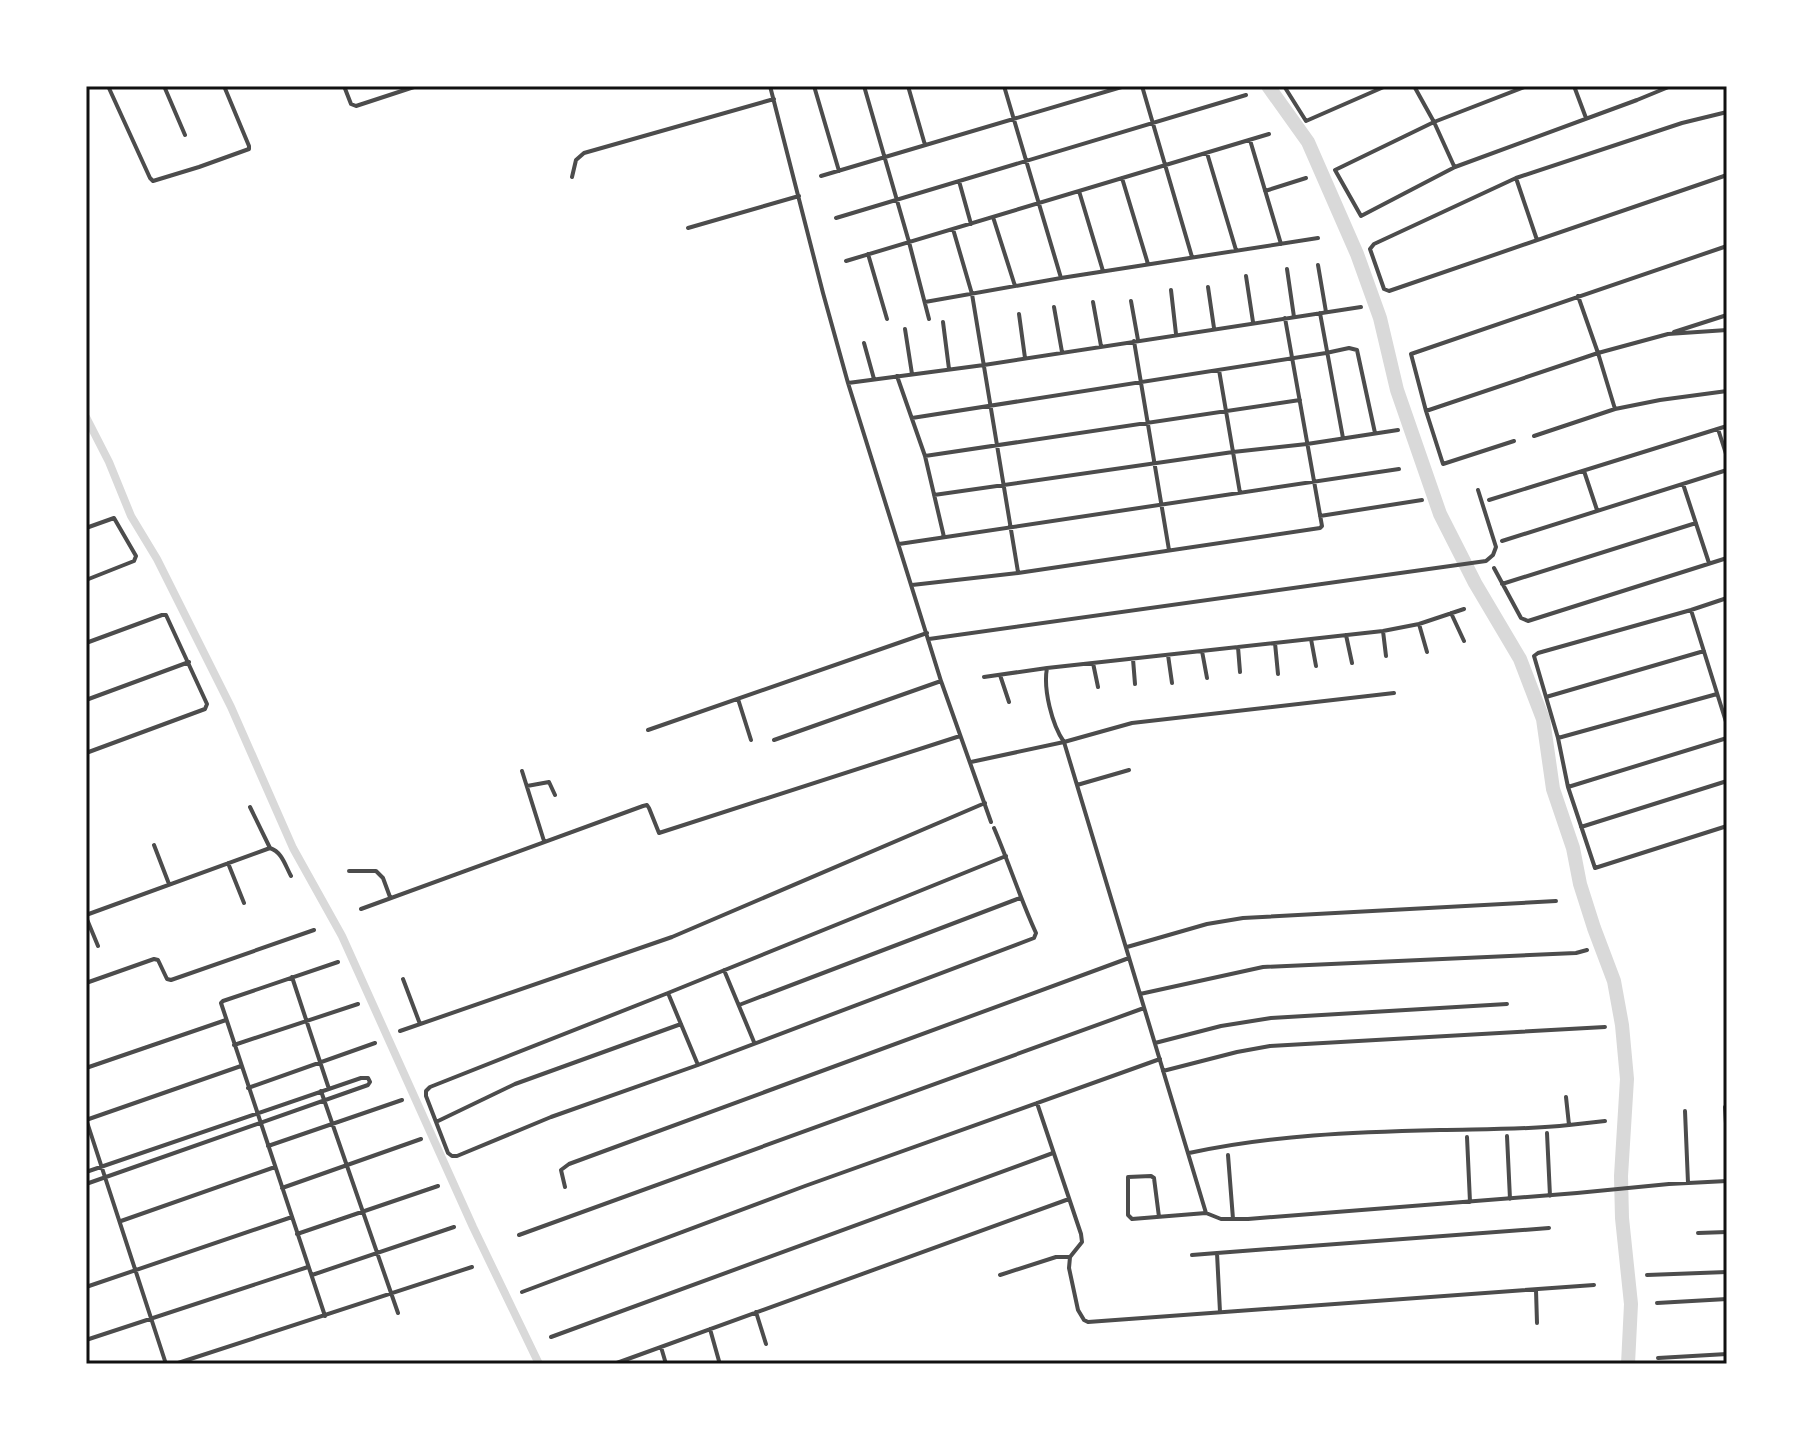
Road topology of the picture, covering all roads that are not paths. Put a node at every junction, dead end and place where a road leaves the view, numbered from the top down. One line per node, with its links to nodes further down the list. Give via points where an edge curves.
1 (108, 86): 3 (street, via 153,181 249,149)
2 (164, 86): 28 (street)
3 (224, 86)
4 (344, 86): 19 (street, via 351,104 358,106)
5 (417, 86): 19 (street)
6 (770, 86): 21 (street)
7 (814, 86): 36 (street)
8 (864, 86): 32 (street)
9 (908, 86): 30 (street)
10 (1004, 86): 24 (street)
11 (1125, 86): 24 (street)
12 (1142, 86): 26 (street)
13 (1284, 86): 14 (street, via 1306,121)
14 (1386, 86)
15 (1414, 86): 25 (street)
16 (1527, 86): 25 (street)
17 (1574, 86): 23 (street)
18 (1671, 86): 23 (street)
19 (398, 89)
20 (1246, 95): 26 (street)
21 (774, 99): 39 (street, via 584,153 576,160); 46 (street)
22 (1727, 112): 42 (street)
23 (1586, 118): 35 (street)
24 (1013, 119): 30 (street); 33 (street)
25 (1434, 122): 35 (street); 35 (street, via 1335,170 1361,216)
26 (1153, 123): 33 (street); 34 (street)
27 (1269, 134): 29 (street)
28 (185, 135)
29 (1250, 140): 31 (street); 45 (street)
30 (925, 145): 32 (street)
31 (1207, 153): 34 (street); 59 (street)
32 (885, 157): 36 (street); 47 (street)
33 (1026, 161): 43 (street); 48 (street)
34 (1165, 165): 40 (street); 61 (street)
35 (1455, 167)
36 (839, 171): 38 (street)
37 (1727, 175): 55 (street)
38 (821, 176)
39 (572, 177)
40 (1122, 178): 44 (street); 63 (street)
41 (1306, 178): 45 (street)
42 (1516, 178): 55 (street); 55 (street, via 1370,249 1389,291)
43 (959, 181): 47 (street); 51 (street)
44 (1079, 191): 48 (street); 66 (street)
45 (1265, 191): 57 (street)
46 (799, 196): 52 (street); 108 (street)
47 (897, 200): 50 (street); 56 (street)
48 (1038, 203): 49 (street); 68 (street)
49 (993, 217): 51 (street); 69 (street)
50 (836, 218)
51 (971, 224): 53 (street)
52 (688, 228)
53 (953, 229): 56 (street); 72 (street)
54 (1318, 238): 57 (street)
55 (1537, 240)
56 (909, 242): 60 (street); 75 (street)
57 (1281, 244): 59 (street)
58 (1727, 246): 73 (street)
59 (1236, 251): 61 (street)
60 (868, 254): 62 (street); 84 (street)
61 (1192, 257): 63 (street)
62 (846, 261)
63 (1148, 264): 66 (street)
64 (1318, 265): 79 (street)
65 (1287, 269): 82 (street)
66 (1103, 271): 68 (street)
67 (1246, 276): 87 (street)
68 (1061, 278): 69 (street)
69 (1015, 286): 72 (street)
70 (1208, 287): 88 (street)
71 (1171, 290): 91 (street)
72 (972, 294): 75 (street); 101 (street)
73 (1578, 296): 98 (street); 114 (street, via 1411,354)
74 (1131, 301): 93 (street)
75 (925, 302): 85 (street)
76 (1093, 302): 95 (street)
77 (1054, 307): 96 (street)
78 (1361, 307): 79 (street)
79 (1323, 312): 82 (street); 97 (street)
80 (1019, 314): 99 (street)
81 (1727, 315): 92 (street)
82 (1294, 317): 83 (street)
83 (1285, 318): 87 (street); 100 (street)
84 (887, 319)
85 (929, 319)
86 (943, 322): 102 (street)
87 (1253, 322): 88 (street)
88 (1214, 328): 91 (street)
89 (905, 329): 104 (street)
90 (1727, 330): 92 (street)
91 (1176, 334): 93 (street)
92 (1668, 334): 98 (street)
93 (1136, 340): 95 (street); 107 (street)
94 (864, 343): 106 (street)
95 (1101, 346): 96 (street)
96 (1062, 352): 99 (street)
97 (1326, 353): 100 (street); 120 (street, via 1357,350); 122 (street)
98 (1598, 353): 112 (street); 114 (street)
99 (1025, 358): 101 (street)
100 (1292, 359): 103 (street); 110 (street)
101 (984, 365): 102 (street); 111 (street)
102 (949, 369): 104 (street)
103 (1219, 370): 107 (street); 113 (street)
104 (912, 374): 105 (street)
105 (897, 376): 106 (street); 115 (street)
106 (874, 379): 108 (street)
107 (1141, 382): 111 (street); 116 (street)
108 (848, 383): 149 (street)
109 (1727, 391): 112 (street)
110 (1300, 400): 113 (street); 124 (street)
111 (991, 407): 115 (street); 125 (street)
112 (1615, 409): 121 (street)
113 (1226, 411): 116 (street); 126 (street)
114 (1426, 411): 123 (street, via 1443,464)
115 (912, 418): 127 (street)
116 (1148, 423): 125 (street); 129 (street)
117 (1727, 426): 118 (street)
118 (1718, 429): 128 (street); 132 (street)
119 (1398, 430): 120 (street)
120 (1375, 433): 122 (street)
121 (1534, 436)
122 (1343, 438): 124 (street)
123 (1514, 441)
124 (1307, 444): 126 (street); 133 (street)
125 (997, 446): 127 (street); 135 (street)
126 (1233, 452): 129 (street); 137 (street)
127 (925, 456): 138 (street)
128 (1727, 457)
129 (1154, 463): 135 (street); 141 (street)
130 (1399, 469): 133 (street)
131 (1727, 470): 134 (street)
132 (1584, 471): 140 (street); 142 (street)
133 (1314, 482): 137 (street); 143 (street)
134 (1683, 484): 142 (street); 144 (street)
135 (1003, 487): 138 (street); 146 (street)
136 (1478, 490): 166 (street, via 1496,547 1491,558 1478,563)
137 (1240, 493): 141 (street)
138 (934, 495): 147 (street)
139 (1422, 500): 143 (street)
140 (1489, 500)
141 (1161, 505): 146 (street); 150 (street)
142 (1597, 511): 148 (street)
143 (1320, 516): 150 (street, via 1320,528)
144 (1696, 523): 152 (street); 156 (street)
145 (86, 528): 155 (street, via 114,518 136,556)
146 (1011, 528): 147 (street); 154 (street)
147 (944, 537): 149 (street)
148 (1502, 541)
149 (899, 544): 157 (street)
150 (1169, 550): 154 (street)
151 (1727, 558): 152 (street)
152 (1709, 563): 156 (street, via 1528,621 1521,618)
153 (1494, 568): 156 (street)
154 (1018, 573): 157 (street)
155 (86, 580)
156 (1502, 584)
157 (912, 585): 164 (street)
158 (1727, 598): 160 (street)
159 (1464, 609): 161 (street)
160 (1691, 610): 173 (street); 194 (street, via 1538,653 1534,660)
161 (1451, 613): 162 (street); 168 (street)
162 (1419, 624): 163 (street); 174 (street)
163 (1383, 631): 165 (street); 176 (street)
164 (927, 633): 166 (street); 195 (street)
165 (1346, 635): 167 (street); 180 (street)
166 (929, 639): 188 (street)
167 (1311, 639): 170 (street); 181 (street)
168 (1464, 641)
169 (86, 643): 178 (street, via 165,614)
170 (1275, 643): 171 (street); 184 (street)
171 (1238, 647): 172 (street); 183 (street)
172 (1202, 651): 175 (street); 187 (street)
173 (1704, 651): 193 (street); 194 (street)
174 (1427, 652)
175 (1168, 655): 177 (street); 189 (street)
176 (1386, 656)
177 (1133, 659): 179 (street); 190 (street)
178 (189, 661): 196 (street); 206 (street, via 205,709)
179 (1093, 663): 182 (street); 191 (street)
180 (1352, 663)
181 (1316, 666)
182 (1047, 668): 185 (street); 205 (street, via 1046,688)
183 (1240, 672)
184 (1278, 674)
185 (1000, 675): 186 (street); 197 (street)
186 (984, 677)
187 (1207, 678)
188 (941, 681): 200 (street); 204 (street)
189 (1172, 683)
190 (1135, 684)
191 (1098, 687)
192 (1394, 693): 205 (street, via 1132,723)
193 (1717, 694): 198 (street); 201 (street)
194 (1546, 697): 201 (street)
195 (738, 699): 199 (street); 203 (street)
196 (86, 700)
197 (1009, 702)
198 (1727, 725)
199 (648, 730)
200 (960, 736): 207 (street); 219 (street, via 659,833 647,805)
201 (1558, 738): 213 (street)
202 (1727, 738): 213 (street)
203 (751, 740)
204 (774, 740)
205 (1064, 742): 207 (street); 211 (street)
206 (86, 753)
207 (971, 762): 215 (street)
208 (1129, 770): 211 (street)
209 (522, 771): 212 (street)
210 (1727, 781): 218 (street)
211 (1077, 785): 235 (street)
212 (527, 786): 214 (street, via 549,782); 219 (street)
213 (1568, 787): 218 (street)
214 (555, 795)
215 (985, 803): 222 (street); 251 (street, via 672,937)
216 (250, 807): 221 (street)
217 (1727, 826): 218 (street, via 1598,868)
218 (1581, 827)
219 (544, 842): 227 (street)
220 (154, 845): 226 (street)
221 (270, 848): 223 (street); 225 (street)
222 (1006, 856): 228 (street); 239 (street)
223 (228, 863): 226 (street); 230 (street)
224 (349, 871): 227 (street, via 376,871)
225 (291, 876)
226 (169, 885): 232 (street)
227 (391, 898): 231 (street)
228 (1020, 898): 247 (street); 256 (street, via 1034,938)
229 (1556, 901): 235 (street, via 1243,918)
230 (244, 903)
231 (361, 909)
232 (86, 916): 234 (street)
233 (314, 930): 242 (street, via 171,980 154,959)
234 (98, 946)
235 (1126, 947): 237 (street)
236 (1587, 950): 244 (street, via 1263,967)
237 (1129, 958): 244 (street); 299 (street, via 569,1164 561,1170)
238 (338, 962): 240 (street)
239 (724, 970): 243 (street); 247 (street)
240 (292, 977): 249 (street, via 223,1001); 250 (street)
241 (403, 979): 251 (street)
242 (86, 983)
243 (668, 993): 252 (street); 277 (street, via 430,1087 426,1096)
244 (1140, 994): 248 (street)
245 (358, 1004): 250 (street)
246 (1507, 1004): 257 (street, via 1271,1018)
247 (739, 1005): 256 (street)
248 (1144, 1008): 257 (street); 316 (street)
249 (226, 1020): 258 (street); 263 (street)
250 (305, 1021): 258 (street); 260 (street)
251 (420, 1024): 254 (street)
252 (681, 1024): 261 (street); 277 (street, via 515,1084)
253 (1605, 1027): 264 (street, via 1270,1046)
254 (400, 1031)
255 (375, 1043): 260 (street)
256 (754, 1043): 261 (street)
257 (1155, 1043): 259 (street)
258 (234, 1045): 262 (street)
259 (1160, 1059): 264 (street); 271 (street)
260 (320, 1063): 265 (street); 266 (street)
261 (698, 1065): 277 (street, via 457,1156 448,1153)
262 (241, 1066): 265 (street); 275 (street)
263 (86, 1068)
264 (1163, 1071): 288 (street)
265 (248, 1088): 274 (street)
266 (329, 1089): 267 (street); 270 (street, via 365,1078 370,1082)
267 (321, 1091): 270 (street); 274 (street)
268 (1566, 1097): 280 (street)
269 (402, 1100): 279 (street)
270 (325, 1101): 278 (street); 279 (street)
271 (1037, 1103): 287 (street); 331 (street)
272 (1725, 1107): 285 (street)
273 (1685, 1111): 296 (street)
274 (257, 1113): 278 (street); 290 (street)
275 (86, 1119): 290 (street)
276 (1605, 1121): 280 (street)
277 (436, 1122)
278 (260, 1123): 286 (street); 294 (street)
279 (332, 1124): 286 (street); 291 (street)
280 (1569, 1125): 288 (street, via 1366,1132)
281 (1547, 1133): 301 (street)
282 (1507, 1136): 303 (street)
283 (1467, 1137): 304 (street)
284 (421, 1139): 291 (street)
285 (1727, 1140)
286 (268, 1146): 292 (street)
287 (1053, 1153): 302 (street); 342 (street)
288 (1188, 1153): 306 (street)
289 (1228, 1155): 309 (street)
290 (102, 1166): 293 (street); 294 (street)
291 (346, 1166): 300 (street); 305 (street)
292 (275, 1167): 300 (street); 310 (street)
293 (86, 1172)
294 (106, 1177): 297 (street); 310 (street)
295 (1727, 1181): 296 (street)
296 (1688, 1183): 301 (street)
297 (86, 1184)
298 (438, 1186): 305 (street)
299 (565, 1187)
300 (282, 1188): 307 (street)
301 (1550, 1196): 303 (street)
302 (1069, 1199): 320 (street, via 1082,1242); 335 (street)
303 (1510, 1199): 304 (street)
304 (1470, 1202): 309 (street)
305 (361, 1212): 315 (street); 318 (street)
306 (1206, 1213): 308 (street); 309 (street)
307 (292, 1217): 315 (street); 323 (street)
308 (1159, 1217): 308 (street, via 1129,1218 1128,1177 1154,1178)
309 (1233, 1219)
310 (121, 1221): 323 (street)
311 (454, 1227): 318 (street)
312 (1549, 1228): 317 (street)
313 (1727, 1232): 314 (street)
314 (1698, 1233)
315 (297, 1234): 321 (street)
316 (519, 1235)
317 (1217, 1253): 319 (street); 336 (street)
318 (376, 1254): 325 (street); 332 (street)
319 (1192, 1255)
320 (1070, 1257): 326 (street); 336 (street, via 1078,1310 1088,1322)
321 (309, 1267): 325 (street); 339 (street)
322 (472, 1267): 332 (street)
323 (136, 1270): 329 (street); 339 (street)
324 (1727, 1272): 327 (street)
325 (312, 1275): 338 (street)
326 (1000, 1275)
327 (1647, 1275)
328 (1594, 1285): 330 (street)
329 (86, 1287)
330 (1536, 1290): 336 (street); 340 (street)
331 (522, 1292)
332 (391, 1294): 337 (street); 338 (street)
333 (1727, 1299): 334 (street)
334 (1657, 1303)
335 (756, 1312): 341 (street); 344 (street)
336 (1220, 1312)
337 (398, 1313)
338 (325, 1316): 350 (street)
339 (152, 1319): 343 (street); 349 (street)
340 (1537, 1323)
341 (710, 1329): 345 (street); 348 (street)
342 (551, 1337)
343 (86, 1340)
344 (766, 1344)
345 (661, 1347): 351 (street); 352 (street)
346 (1727, 1354): 347 (street)
347 (1658, 1358)
348 (719, 1361)
349 (166, 1364)
350 (175, 1364)
351 (614, 1364)
352 (666, 1364)

